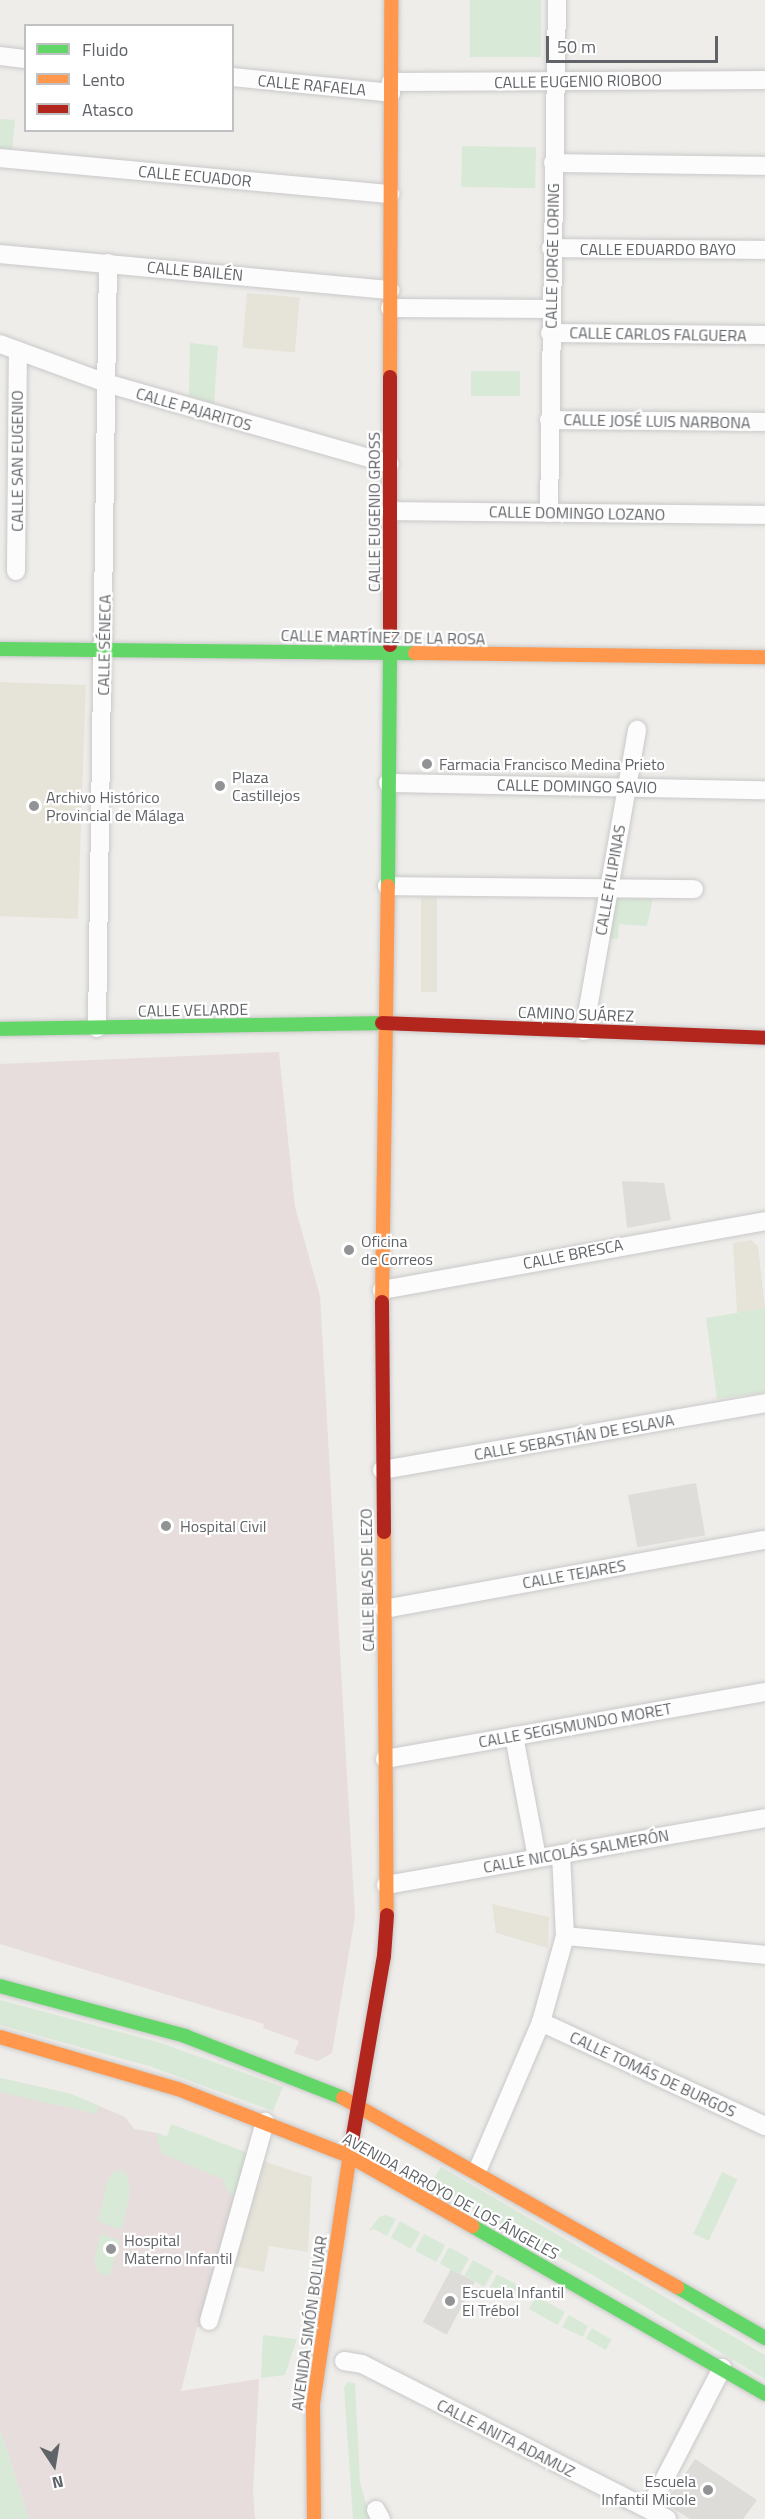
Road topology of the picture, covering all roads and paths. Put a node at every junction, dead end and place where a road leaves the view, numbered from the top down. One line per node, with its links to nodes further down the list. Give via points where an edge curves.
1 (391, 0): 8 (main road, CALLE EUGENIO GROSS)
2 (557, 0): 7 (street, CALLE JORGE LORING)
3 (0, 56): 4 (street)
4 (24, 58)
5 (234, 77): 8 (street, CALLE RAFAELA)
6 (765, 80): 7 (street, CALLE EUGENIO RIOBOO)
7 (554, 81): 8 (street, CALLE EUGENIO RIOBOO); 10 (street, CALLE JORGE LORING)
8 (391, 87): 12 (main road, CALLE EUGENIO GROSS)
9 (0, 158): 12 (street, CALLE ECUADOR)
10 (553, 163): 11 (street); 13 (street, CALLE JORGE LORING)
11 (765, 166)
12 (390, 194): 17 (main road, CALLE EUGENIO GROSS)
13 (551, 248): 14 (street, CALLE EDUARDO BAYO); 19 (street, CALLE JORGE LORING)
14 (765, 250)
15 (0, 254): 16 (street, CALLE BAILÉN)
16 (108, 263): 17 (street, CALLE BAILÉN); 24 (street, CALLE SÉNECA)
17 (390, 290): 18 (main road, CALLE EUGENIO GROSS)
18 (390, 308): 19 (street, CALLE CARLOS FALGUERA); 27 (main road, CALLE EUGENIO GROSS)
19 (550, 309): 20 (street, CALLE JORGE LORING)
20 (550, 333): 21 (street, CALLE CARLOS FALGUERA); 25 (street, CALLE JORGE LORING)
21 (765, 335)
22 (0, 344): 23 (street, CALLE PAJARITOS)
23 (18, 351): 24 (street, CALLE PAJARITOS); 31 (street, CALLE SAN EUGENIO)
24 (106, 383): 27 (street, CALLE PAJARITOS); 33 (street, CALLE SÉNECA)
25 (549, 420): 26 (street, CALLE JOSÉ LUIS NARBONA); 29 (street, CALLE JORGE LORING)
26 (765, 422)
27 (390, 464): 28 (main road, CALLE EUGENIO GROSS)
28 (390, 511): 29 (street, CALLE DOMINGO LOZANO); 34 (main road, CALLE EUGENIO GROSS)
29 (549, 513): 30 (street, CALLE DOMINGO LOZANO)
30 (765, 515)
31 (16, 571)
32 (0, 649): 33 (main road, CALLE MARTÍNEZ DE LA ROSA)
33 (104, 650): 34 (main road, CALLE MARTÍNEZ DE LA ROSA); 44 (street, CALLE SÉNECA)
34 (389, 654): 35 (main road, CALLE MARTÍNEZ DE LA ROSA); 37 (main road, CALLE EUGENIO GROSS)
35 (765, 657)
36 (637, 730): 38 (street, CALLE FILIPINAS)
37 (388, 783): 38 (street, CALLE DOMINGO SAVIO); 40 (main road, CALLE EUGENIO GROSS)
38 (627, 787): 39 (street, CALLE DOMINGO SAVIO); 41 (street, CALLE FILIPINAS)
39 (765, 790)
40 (387, 886): 41 (street); 43 (main road, CALLE EUGENIO GROSS)
41 (608, 888): 42 (street); 46 (street, CALLE FILIPINAS)
42 (694, 889)
43 (386, 1023): 44 (main road, CALLE VELARDE); 46 (main road, CAMINO SUÁREZ); 49 (main road, CALLE BLAS DE LEZO)
44 (97, 1028): 45 (main road, CALLE VELARDE)
45 (0, 1029)
46 (584, 1031): 47 (main road, CAMINO SUÁREZ)
47 (765, 1038)
48 (765, 1219): 49 (street, CALLE BRESCA)
49 (382, 1290): 51 (main road, CALLE BLAS DE LEZO)
50 (765, 1403): 51 (street, CALLE SEBASTIÁN DE ESLAVA)
51 (382, 1470): 53 (main road, CALLE BLAS DE LEZO)
52 (765, 1540): 53 (street, CALLE TEJARES)
53 (384, 1609): 56 (main road, CALLE BLAS DE LEZO)
54 (765, 1692): 55 (street, CALLE SEGISMUNDO MORET)
55 (514, 1736): 56 (street, CALLE SEGISMUNDO MORET); 59 (street)
56 (386, 1759): 60 (main road, CALLE BLAS DE LEZO)
57 (765, 1818): 58 (street, CALLE NICOLÁS SALMERÓN)
58 (561, 1854): 59 (street, CALLE NICOLÁS SALMERÓN); 61 (street)
59 (537, 1858): 60 (street, CALLE NICOLÁS SALMERÓN)
60 (386, 1885): 66 (main road, CALLE BLAS DE LEZO, via 384,1956)
61 (565, 1935): 62 (street); 64 (street)
62 (765, 1956)
63 (0, 1986): 66 (main road, AVENIDA ARROYO DE LOS ÁNGELES, via 185,2036)
64 (541, 2022): 68 (street, CALLE TOMÁS DE BURGOS); 71 (street)
65 (0, 2037): 67 (main road, AVENIDA ARROYO DE LOS ÁNGELES, via 178,2089)
66 (359, 2104): 69 (main road, CALLE BLAS DE LEZO); 71 (main road, AVENIDA ARROYO DE LOS ÁNGELES)
67 (265, 2122): 70 (main road, AVENIDA ARROYO DE LOS ÁNGELES); 72 (street)
68 (765, 2126)
69 (354, 2133): 70 (main road, AVENIDA SIMÓN BOLIVAR)
70 (349, 2156): 75 (main road, AVENIDA ARROYO DE LOS ÁNGELES); 78 (main road, AVENIDA SIMÓN BOLIVAR, via 313,2404)
71 (478, 2169): 73 (main road, AVENIDA ARROYO DE LOS ÁNGELES)
72 (209, 2321)
73 (765, 2338)
74 (344, 2361): 77 (street, CALLE ANITA ADAMUZ, via 363,2364)
75 (722, 2368): 76 (main road, AVENIDA ARROYO DE LOS ÁNGELES); 77 (street)
76 (765, 2394)
77 (649, 2510): 79 (street, CALLE ANITA ADAMUZ)
78 (314, 2519)
79 (667, 2519)

